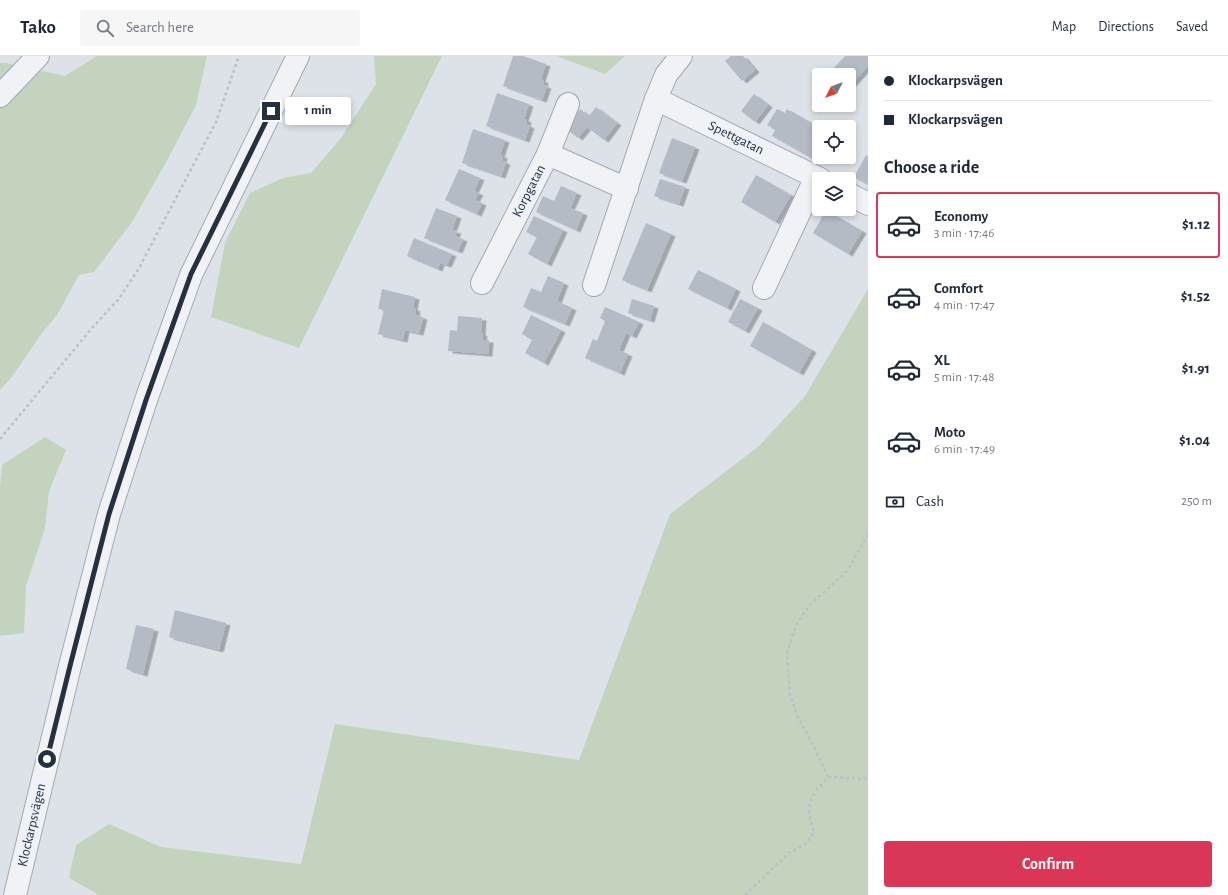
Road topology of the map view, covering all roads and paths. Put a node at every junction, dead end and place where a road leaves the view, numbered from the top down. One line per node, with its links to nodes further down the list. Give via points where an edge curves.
1 (38, 56): 5 (street)
2 (239, 56): 17 (path, via 216,122 138,270 118,300)
3 (298, 56): 21 (street, Klockarpsvägen, via 191,274 146,400 109,514)
4 (682, 56): 6 (street, via 666,75)
5 (0, 96)
6 (656, 100): 9 (street, Spettgatan); 10 (street)
7 (568, 104): 8 (street)
8 (548, 154): 10 (street, Korpgatan); 14 (street, Korpgatan)
9 (812, 175)
10 (627, 189): 15 (street)
11 (812, 190): 16 (street, Spettgatan)
12 (856, 198): 13 (street)
13 (868, 204)
14 (482, 283)
15 (594, 286)
16 (764, 288)
17 (0, 439)
18 (868, 535): 19 (path, via 847,571 809,606 796,625 787,653 790,695)
19 (828, 777): 20 (path); 22 (path, via 812,798 810,810 814,832 806,844 789,853)
20 (868, 780)
21 (15, 895)
22 (745, 895)

